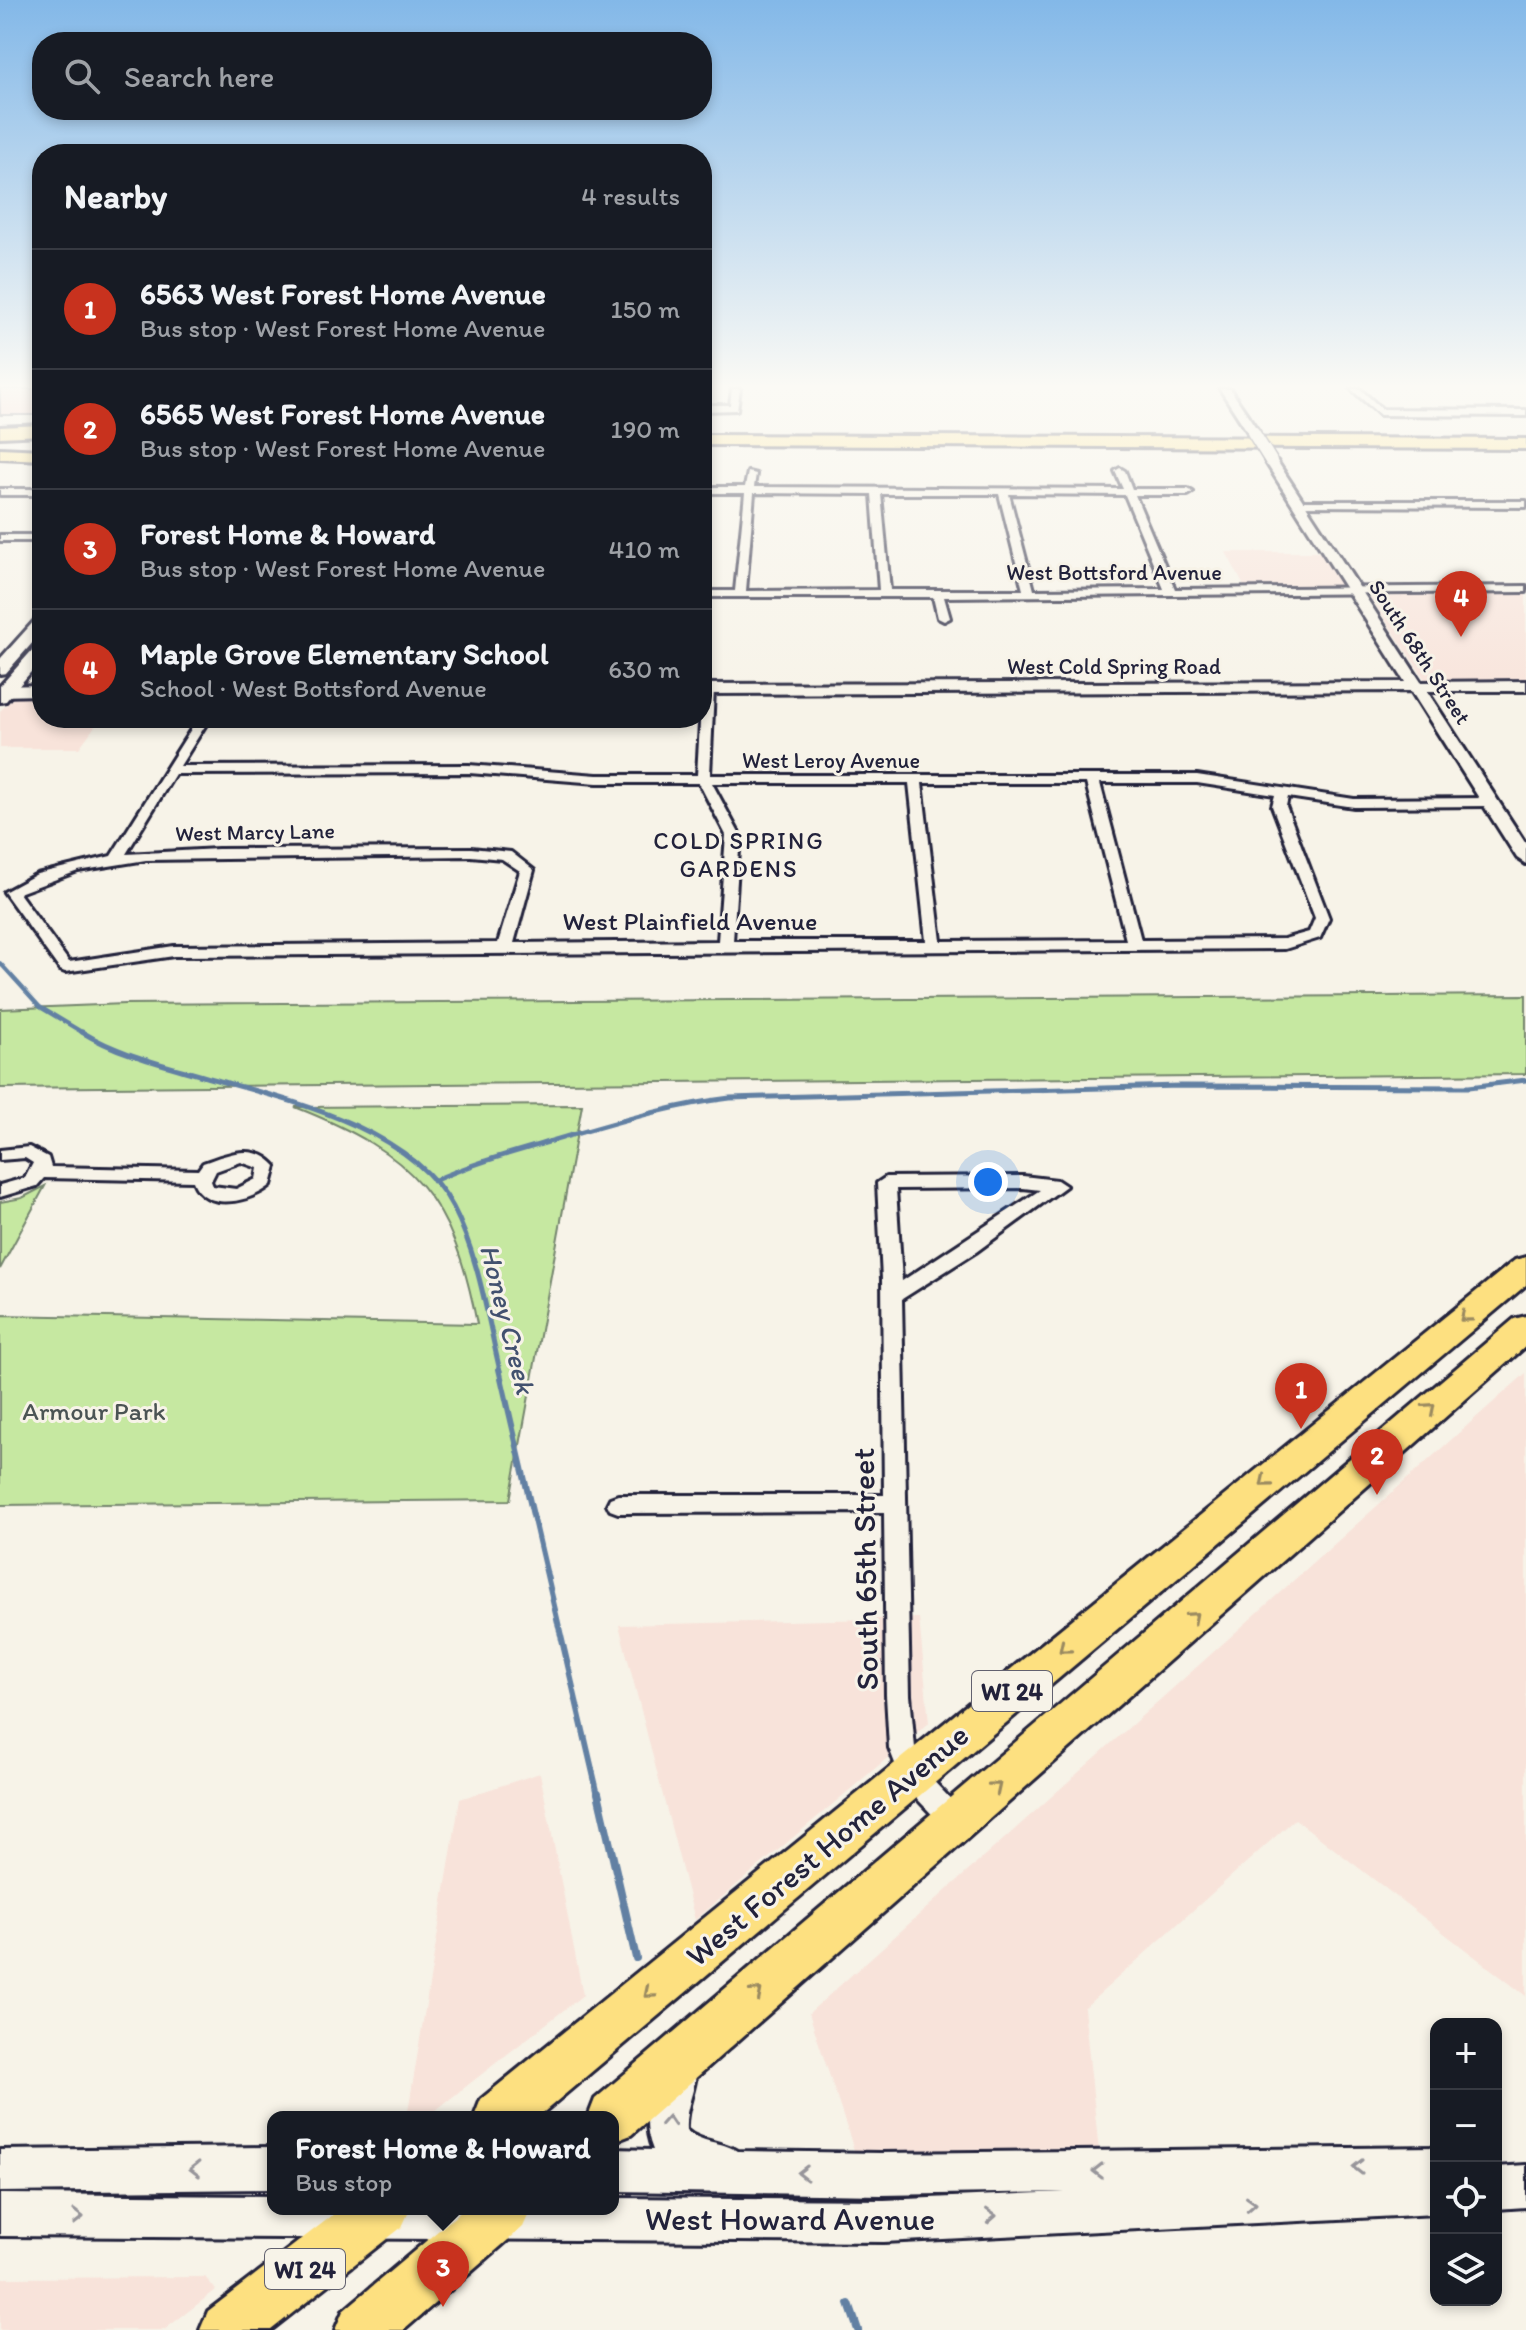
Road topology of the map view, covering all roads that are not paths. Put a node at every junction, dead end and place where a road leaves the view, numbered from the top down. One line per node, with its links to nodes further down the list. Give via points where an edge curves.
1 (748, 498): 17 (street)
2 (877, 498): 15 (street)
3 (1005, 498): 14 (street)
4 (1131, 498): 11 (street)
5 (1295, 498): 6 (street, South 68th Street, bridge)
6 (1299, 504): 7 (street); 12 (street, South 68th Street)
7 (1526, 504)
8 (0, 538): 9 (street)
9 (32, 538)
10 (1526, 589): 12 (street, West Bottsford Avenue)
11 (1170, 591): 12 (street, West Bottsford Avenue); 14 (street, West Bottsford Avenue)
12 (1354, 591): 23 (street, South 68th Street)
13 (937, 592): 14 (street, West Bottsford Avenue); 15 (street, West Bottsford Avenue); 18 (street)
14 (1029, 592)
15 (885, 593): 17 (street, West Bottsford Avenue)
16 (712, 594): 17 (street, West Bottsford Avenue)
17 (740, 594)
18 (944, 618)
19 (32, 633): 21 (main road)
20 (32, 660): 26 (main road)
21 (0, 669)
22 (1526, 686): 23 (street, West Cold Spring Road)
23 (1416, 687): 24 (street, West Cold Spring Road); 34 (street, South 68th Street)
24 (712, 689)
25 (32, 691): 26 (street)
26 (2, 693)
27 (197, 728): 29 (street)
28 (704, 728): 30 (street)
29 (170, 770): 30 (street, West Leroy Avenue, via 469,769 597,779); 36 (street)
30 (703, 779): 32 (street, West Leroy Avenue); 40 (street, via 733,835)
31 (1092, 779): 32 (street, West Leroy Avenue); 33 (street, West Leroy Avenue, via 1197,779); 38 (street)
32 (915, 780): 37 (street)
33 (1282, 794): 34 (street, West Leroy Avenue, via 1354,803); 38 (street, West Plainfield Avenue, via 1279,806 1322,918 1315,935 1285,944)
34 (1490, 802): 35 (street, South 68th Street)
35 (1526, 858)
36 (115, 860): 39 (street, West Marcy Lane, via 212,853 506,855 527,870); 41 (street, West Marcy Lane, via 35,878 11,892)
37 (934, 945): 38 (street, West Plainfield Avenue); 40 (street, West Plainfield Avenue)
38 (1135, 945)
39 (505, 946): 40 (street, West Plainfield Avenue); 41 (street, West Plainfield Avenue, via 152,951)
40 (725, 946)
41 (65, 967)
42 (0, 1155): 43 (street, via 37,1156)
43 (40, 1172): 44 (street); 45 (street, via 31,1182)
44 (202, 1176)
45 (0, 1191)
46 (1526, 1268): 51 (main road, West Forest Home Avenue / WI 24, one-way to 51)
47 (891, 1297): 47 (street, South 65th Street, via 886,1183 1057,1186 969,1248); 49 (street, South 65th Street)
48 (1526, 1327): 52 (main road, WI 24, one-way to 48)
49 (895, 1503): 50 (street); 51 (street, South 65th Street, via 898,1695 902,1748)
50 (618, 1504)
51 (912, 1776): 52 (street, South 65th Street); 54 (main road, West Forest Home Avenue / WI 24, one-way to 54)
52 (955, 1821): 53 (main road, WI 24, one-way to 52)
53 (682, 2057): 55 (main road, WI 24); 61 (street, one-way to 53, via 678,2150 667,2136 666,2117)
54 (506, 2111)
55 (619, 2112)
56 (267, 2168): 59 (street, one-way to 59)
57 (1430, 2168): 61 (street, West Howard Avenue, one-way to 61)
58 (619, 2170): 61 (street, West Howard Avenue)
59 (0, 2171)
60 (1502, 2171): 62 (street)
61 (747, 2172)
62 (1526, 2172)
63 (1526, 2186): 64 (street)
64 (1502, 2188)
65 (1430, 2193): 70 (street, West Howard Avenue, one-way to 65, via 884,2221)
66 (267, 2214): 67 (street, West Howard Avenue, one-way to 66)
67 (0, 2215)
68 (376, 2215): 71 (main road, WI 24)
69 (498, 2215): 72 (main road)
70 (554, 2215)
71 (227, 2330)
72 (362, 2330)

